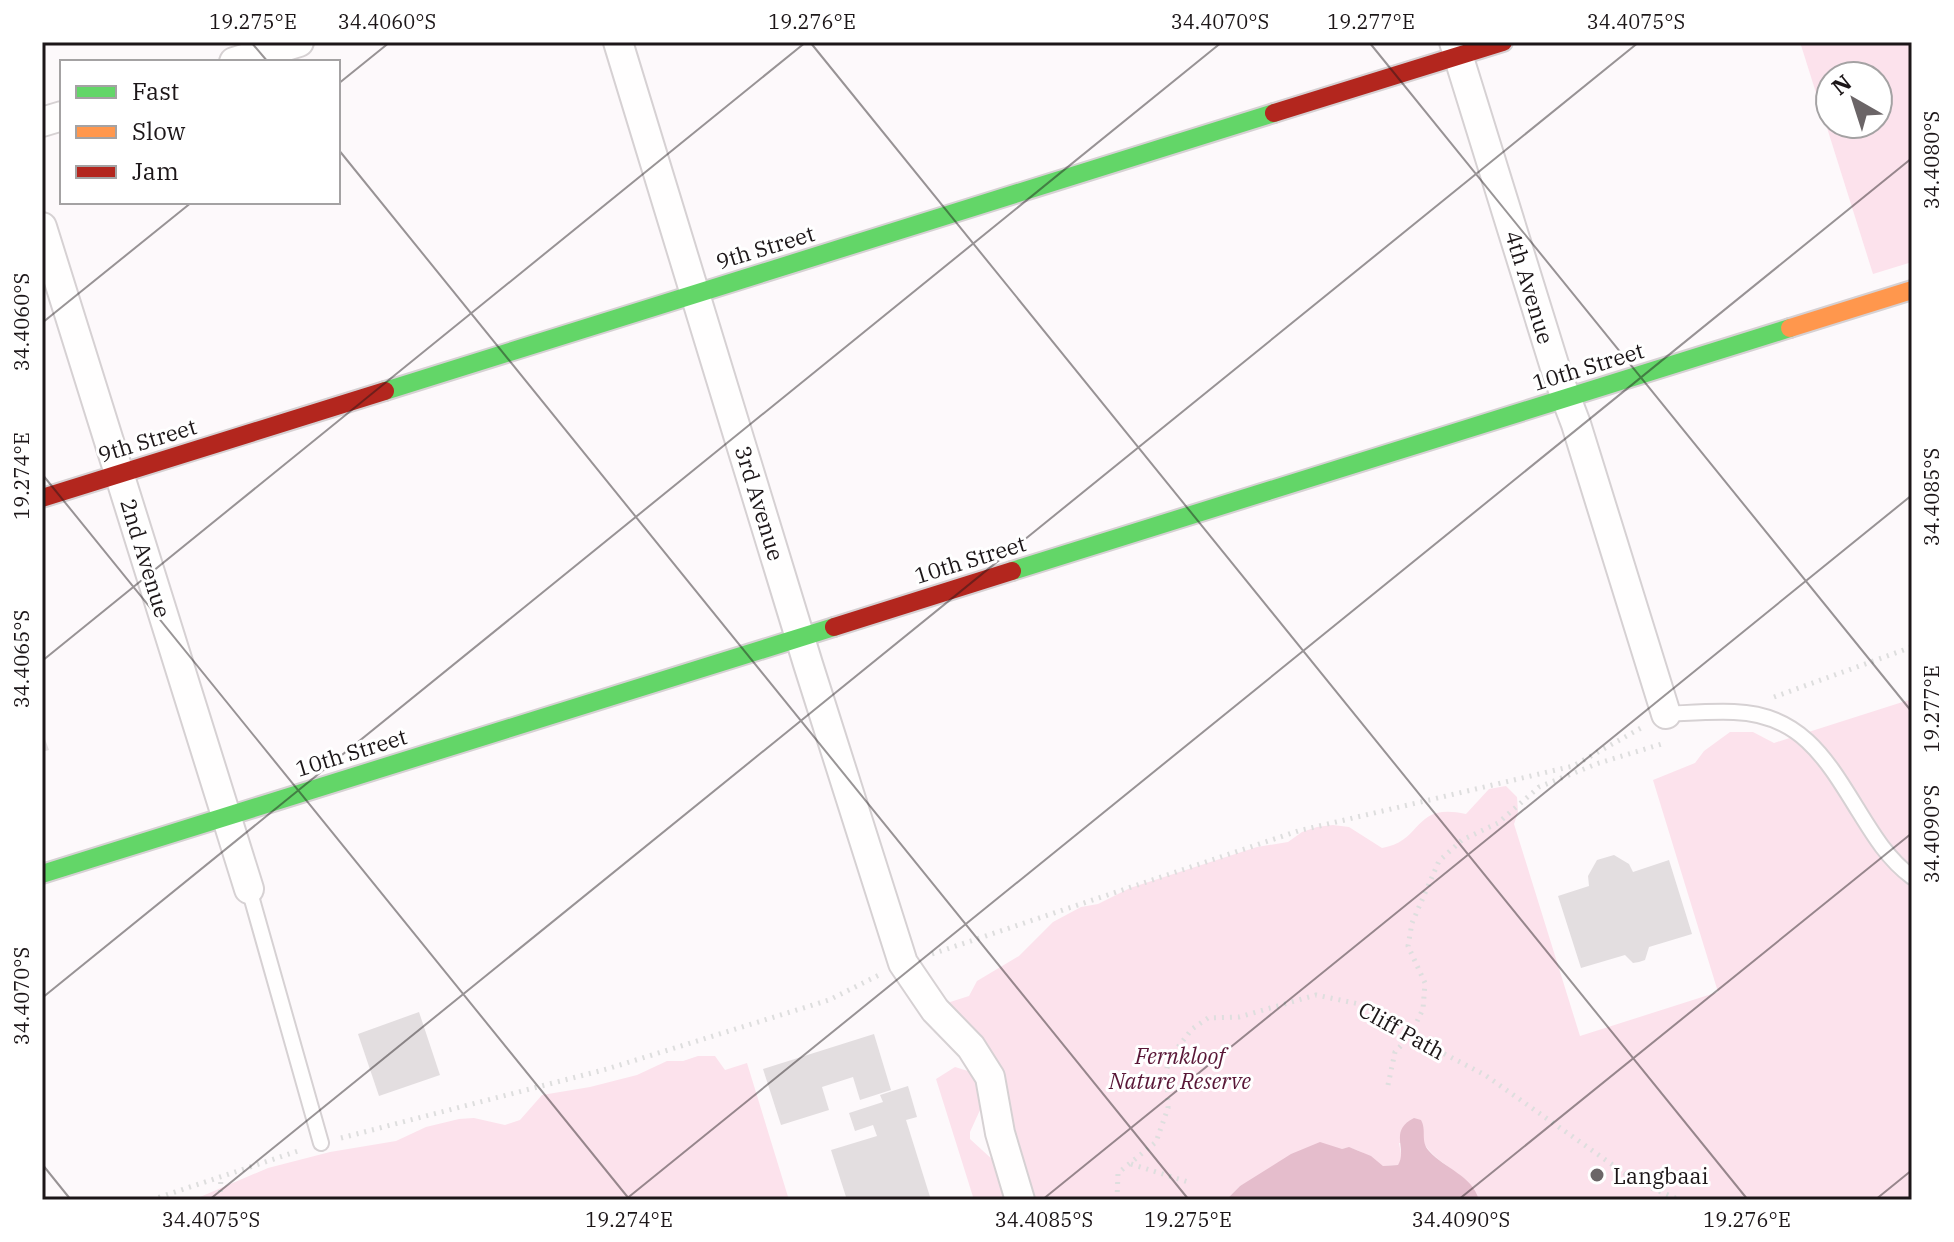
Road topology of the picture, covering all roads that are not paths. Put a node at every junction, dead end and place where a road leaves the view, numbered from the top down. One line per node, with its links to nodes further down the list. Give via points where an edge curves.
1 (299, 42): 5 (street)
2 (618, 42): 8 (street, 3rd Avenue)
3 (1503, 42): 4 (street, 9th Street)
4 (1456, 49): 8 (street, 9th Street); 9 (street, 4th Avenue)
5 (240, 60)
6 (42, 227): 10 (street, 2nd Avenue)
7 (1912, 290): 9 (street, 10th Street)
8 (696, 294): 10 (street, 9th Street); 12 (street, 3rd Avenue)
9 (1566, 398): 12 (street, 10th Street); 13 (street, 4th Avenue)
10 (119, 474): 11 (street, 9th Street); 14 (street, 2nd Avenue)
11 (42, 498)
12 (800, 637): 14 (street, 10th Street); 19 (street, 3rd Avenue, via 903,963 990,1077)
13 (1666, 714): 16 (lane, via 1733,711 1786,724 1814,745 1880,847)
14 (227, 816): 15 (street, 10th Street); 17 (street, 2nd Avenue)
15 (42, 874)
16 (1912, 877)
17 (249, 889): 18 (lane)
18 (321, 1143)
19 (1020, 1200)

